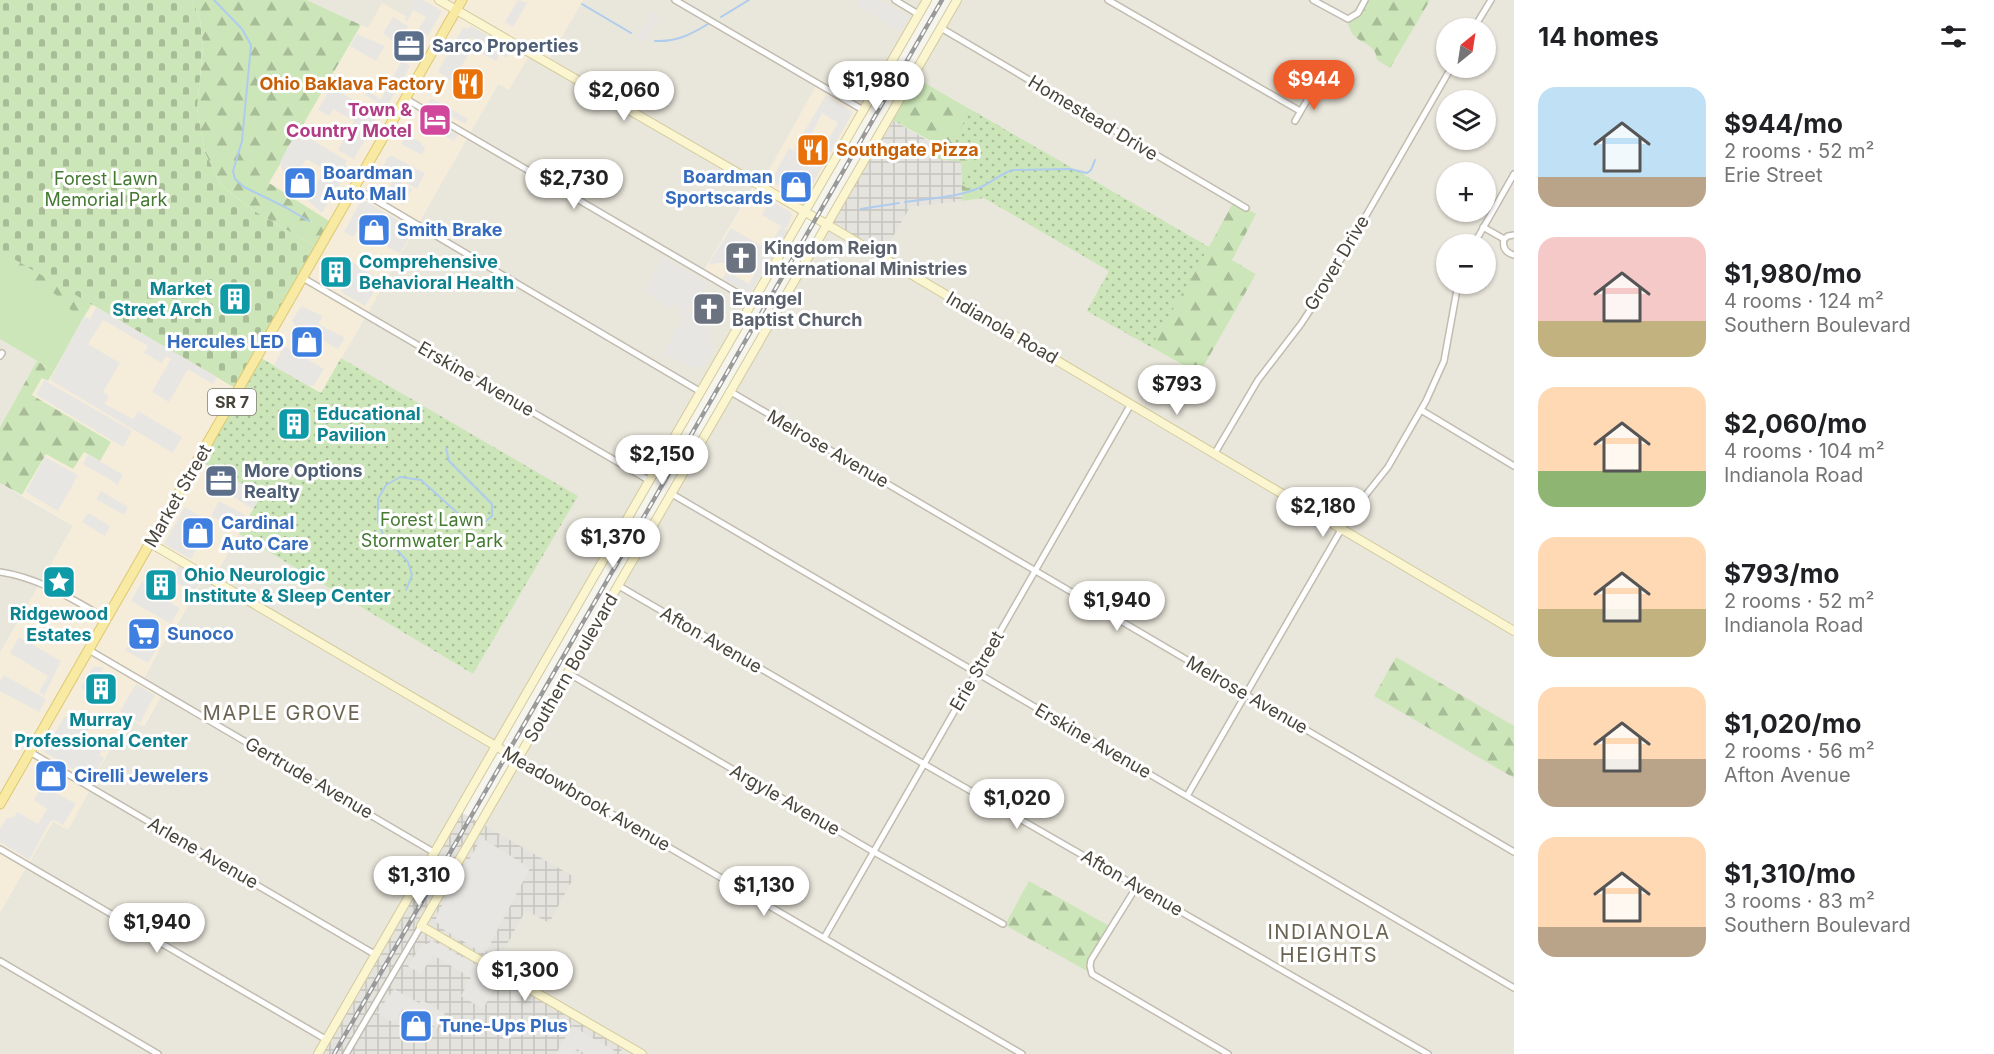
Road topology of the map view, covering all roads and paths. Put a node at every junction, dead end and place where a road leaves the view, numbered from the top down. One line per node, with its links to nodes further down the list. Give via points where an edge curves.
1 (439, 0): 11 (street, Indianola Road)
2 (462, 0): 11 (main road, Market Street / SR 7)
3 (675, 0): 18 (street)
4 (895, 0): 12 (street)
5 (927, 0): 12 (street, Southern Boulevard)
6 (957, 0): 14 (street, Southern Boulevard)
7 (1108, 0): 19 (street)
8 (1313, 0): 9 (street, via 1348,19 1358,13)
9 (1365, 0)
10 (1491, 0): 13 (street)
11 (457, 10): 17 (main road, Market Street / SR 7); 24 (street, Indianola Road)
12 (918, 14): 18 (street, Southern Boulevard)
13 (1480, 18)
14 (941, 28): 23 (street, Homestead Drive); 25 (street, Southern Boulevard)
15 (1445, 78): 38 (street, Grover Drive, via 1322,292 1258,380)
16 (1313, 90): 19 (street)
17 (406, 99): 22 (main road, Market Street / SR 7); 33 (street)
18 (863, 110): 24 (street, Southern Boulevard)
19 (1300, 111): 20 (street)
20 (1295, 121)
21 (1514, 174): 26 (street)
22 (355, 188): 31 (main road, Market Street / SR 7); 34 (street)
23 (1246, 208)
24 (805, 212): 25 (street, Indianola Road); 33 (street, Southern Boulevard)
25 (826, 225): 35 (street, Southern Boulevard); 36 (street, Indianola Road)
26 (1483, 227): 27 (street); 29 (street)
27 (1479, 234)
28 (1514, 235): 29 (street)
29 (1504, 239): 30 (street, via 1506,251)
30 (1514, 255)
31 (303, 278): 40 (street, Erskine Avenue); 43 (main road, Market Street / SR 7)
32 (1456, 294): 37 (street, via 1444,361)
33 (753, 302): 34 (street, Southern Boulevard)
34 (701, 392): 40 (street, Southern Boulevard)
35 (731, 392): 41 (street, Southern Boulevard); 44 (street, Melrose Avenue)
36 (1131, 404): 38 (street, Indianola Road); 44 (street, Erie Street)
37 (1421, 410): 39 (street); 42 (street, via 1388,467)
38 (1215, 453): 42 (street, Indianola Road)
39 (1514, 466)
40 (650, 481): 53 (street, Southern Boulevard)
41 (672, 494): 46 (street, Southern Boulevard); 50 (street, Erskine Avenue)
42 (1342, 528): 48 (street, Indianola Road); 52 (street)
43 (150, 543): 47 (main road, Market Street / SR 7); 53 (street, Meadowbrook Avenue)
44 (1035, 570): 50 (street, Erie Street); 52 (street, Melrose Avenue)
45 (0, 572): 47 (street, via 52,588)
46 (619, 586): 51 (street, Southern Boulevard); 56 (street, Afton Avenue)
47 (106, 619): 49 (main road, Market Street / SR 7)
48 (1514, 631)
49 (89, 650): 54 (main road, Market Street / SR 7); 62 (street, Gertrude Avenue)
50 (976, 672): 56 (street, Erie Street); 57 (street, Erskine Avenue)
51 (568, 673): 55 (street, Southern Boulevard); 60 (street, Argyle Avenue)
52 (1247, 694): 57 (street); 61 (street, Melrose Avenue)
53 (497, 747): 55 (street, Meadowbrook Avenue); 62 (street, Southern Boulevard)
54 (30, 752): 58 (main road, Market Street / SR 7); 67 (street, Arlene Avenue)
55 (518, 759): 65 (street, Southern Boulevard); 66 (street, Meadowbrook Avenue)
56 (924, 764): 60 (street, Erie Street); 63 (street, Afton Avenue)
57 (1187, 796): 69 (street, Erskine Avenue)
58 (0, 803)
59 (0, 849): 70 (street)
60 (873, 852): 64 (street, Argyle Avenue); 66 (street, Erie Street)
61 (1514, 852)
62 (435, 853): 67 (street, Southern Boulevard)
63 (1137, 886): 76 (street, via 1091,960 1094,975); 77 (street, Afton Avenue)
64 (1003, 924)
65 (421, 926): 73 (street, Southern Boulevard); 74 (street)
66 (824, 938): 75 (street, Meadowbrook Avenue)
67 (376, 955): 70 (street, Southern Boulevard)
68 (0, 961): 71 (street)
69 (1514, 988)
70 (327, 1040): 72 (street, Southern Boulevard)
71 (158, 1054)
72 (318, 1054)
73 (345, 1054)
74 (642, 1054)
75 (1022, 1054)
76 (1228, 1054)
77 (1428, 1054)

